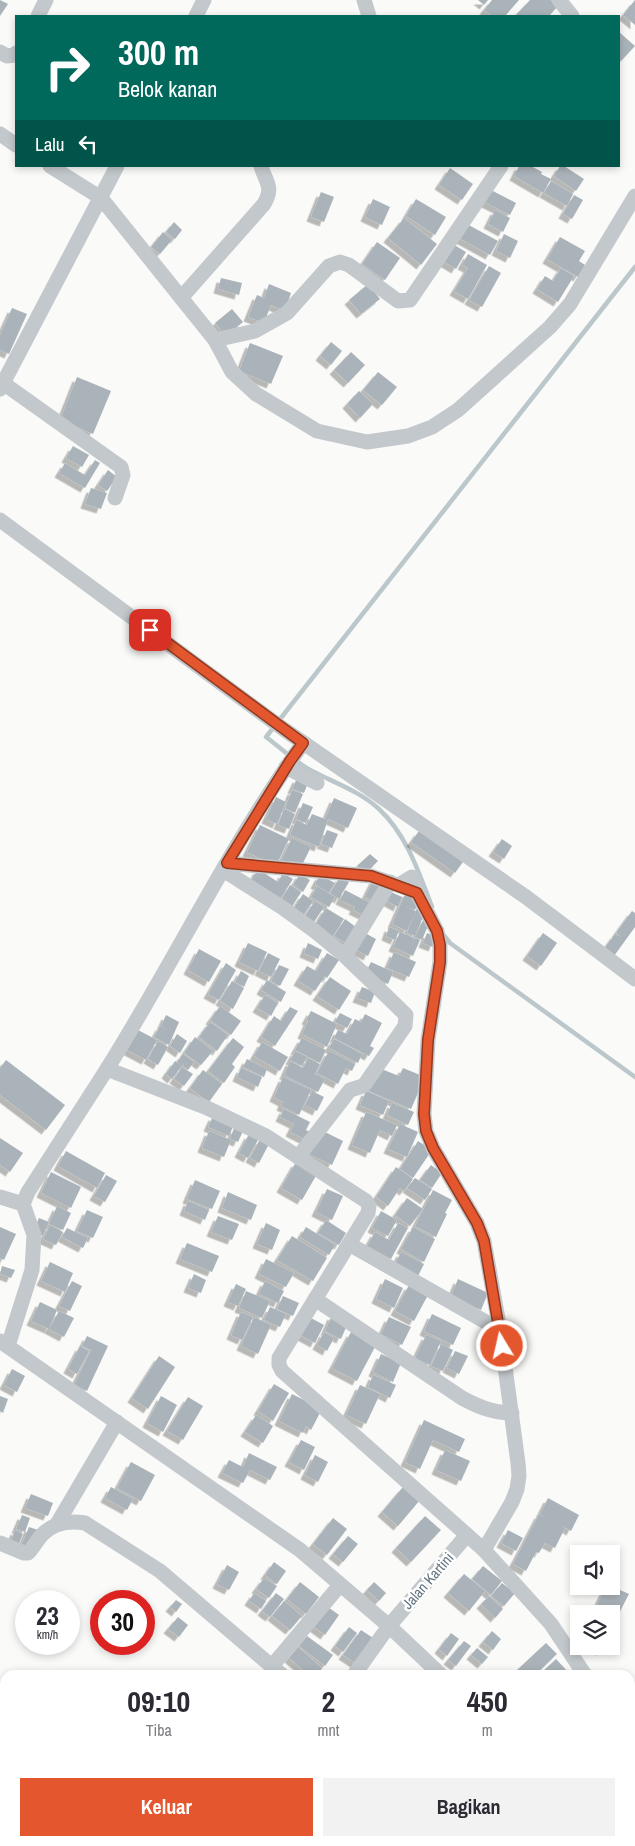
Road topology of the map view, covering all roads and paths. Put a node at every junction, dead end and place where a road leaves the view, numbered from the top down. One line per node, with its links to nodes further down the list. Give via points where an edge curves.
1 (46, 0): 5 (street)
2 (204, 0): 6 (street)
3 (364, 0): 7 (street)
4 (559, 0): 8 (street)
5 (38, 15)
6 (196, 15)
7 (369, 15)
8 (571, 15)
9 (0, 52): 10 (street, via 7,56)
10 (15, 54)
11 (0, 134): 12 (street)
12 (15, 144)
13 (52, 167): 18 (street)
14 (116, 167): 18 (street)
15 (261, 167): 19 (street, via 270,192 264,204)
16 (501, 167): 20 (street, via 410,300 398,301 349,265 340,262 329,266 286,313 255,331)
17 (635, 196): 20 (street, via 570,304 550,327 458,410 432,428 408,436 367,442 317,431 256,394 232,372)
18 (100, 198): 19 (street); 21 (street)
19 (181, 298): 20 (street)
20 (215, 340)
21 (2, 386): 22 (street, via 121,467 123,475)
22 (114, 498)
23 (0, 520): 24 (street, via 277,724)
24 (294, 756): 25 (street); 26 (street); 29 (street, via 526,897)
25 (317, 783)
26 (225, 867): 27 (street, via 371,876); 28 (street); 30 (street)
27 (394, 884): 28 (street); 36 (street, via 412,877 437,931 440,962 428,1048 426,1131 484,1241)
28 (345, 956): 31 (street, via 404,1013 406,1022 365,1084 350,1090)
29 (635, 979)
30 (107, 1068): 31 (street, via 224,1116 266,1136); 33 (street)
31 (298, 1157): 34 (street, via 369,1206)
32 (0, 1197): 33 (street)
33 (22, 1204): 37 (street, via 34,1235 32,1270)
34 (349, 1244): 35 (street); 36 (street)
35 (315, 1300): 38 (street, via 462,1398 481,1408); 41 (street, via 279,1358 282,1370)
36 (500, 1330): 38 (street)
37 (4, 1344): 39 (street)
38 (512, 1413): 43 (street, via 517,1489)
39 (117, 1422): 40 (street); 44 (street, via 300,1550)
40 (57, 1524): 42 (street, via 40,1536 28,1553); 46 (street, via 84,1523 160,1571)
41 (467, 1535): 43 (street); 45 (street, Jalan Kartini)
42 (0, 1543)
43 (484, 1550): 50 (street, via 551,1624)
44 (340, 1585): 45 (street); 47 (street)
45 (389, 1626): 48 (street, Jalan Kartini); 49 (street)
46 (276, 1670)
47 (278, 1670)
48 (358, 1670)
49 (436, 1670)
50 (581, 1670)

